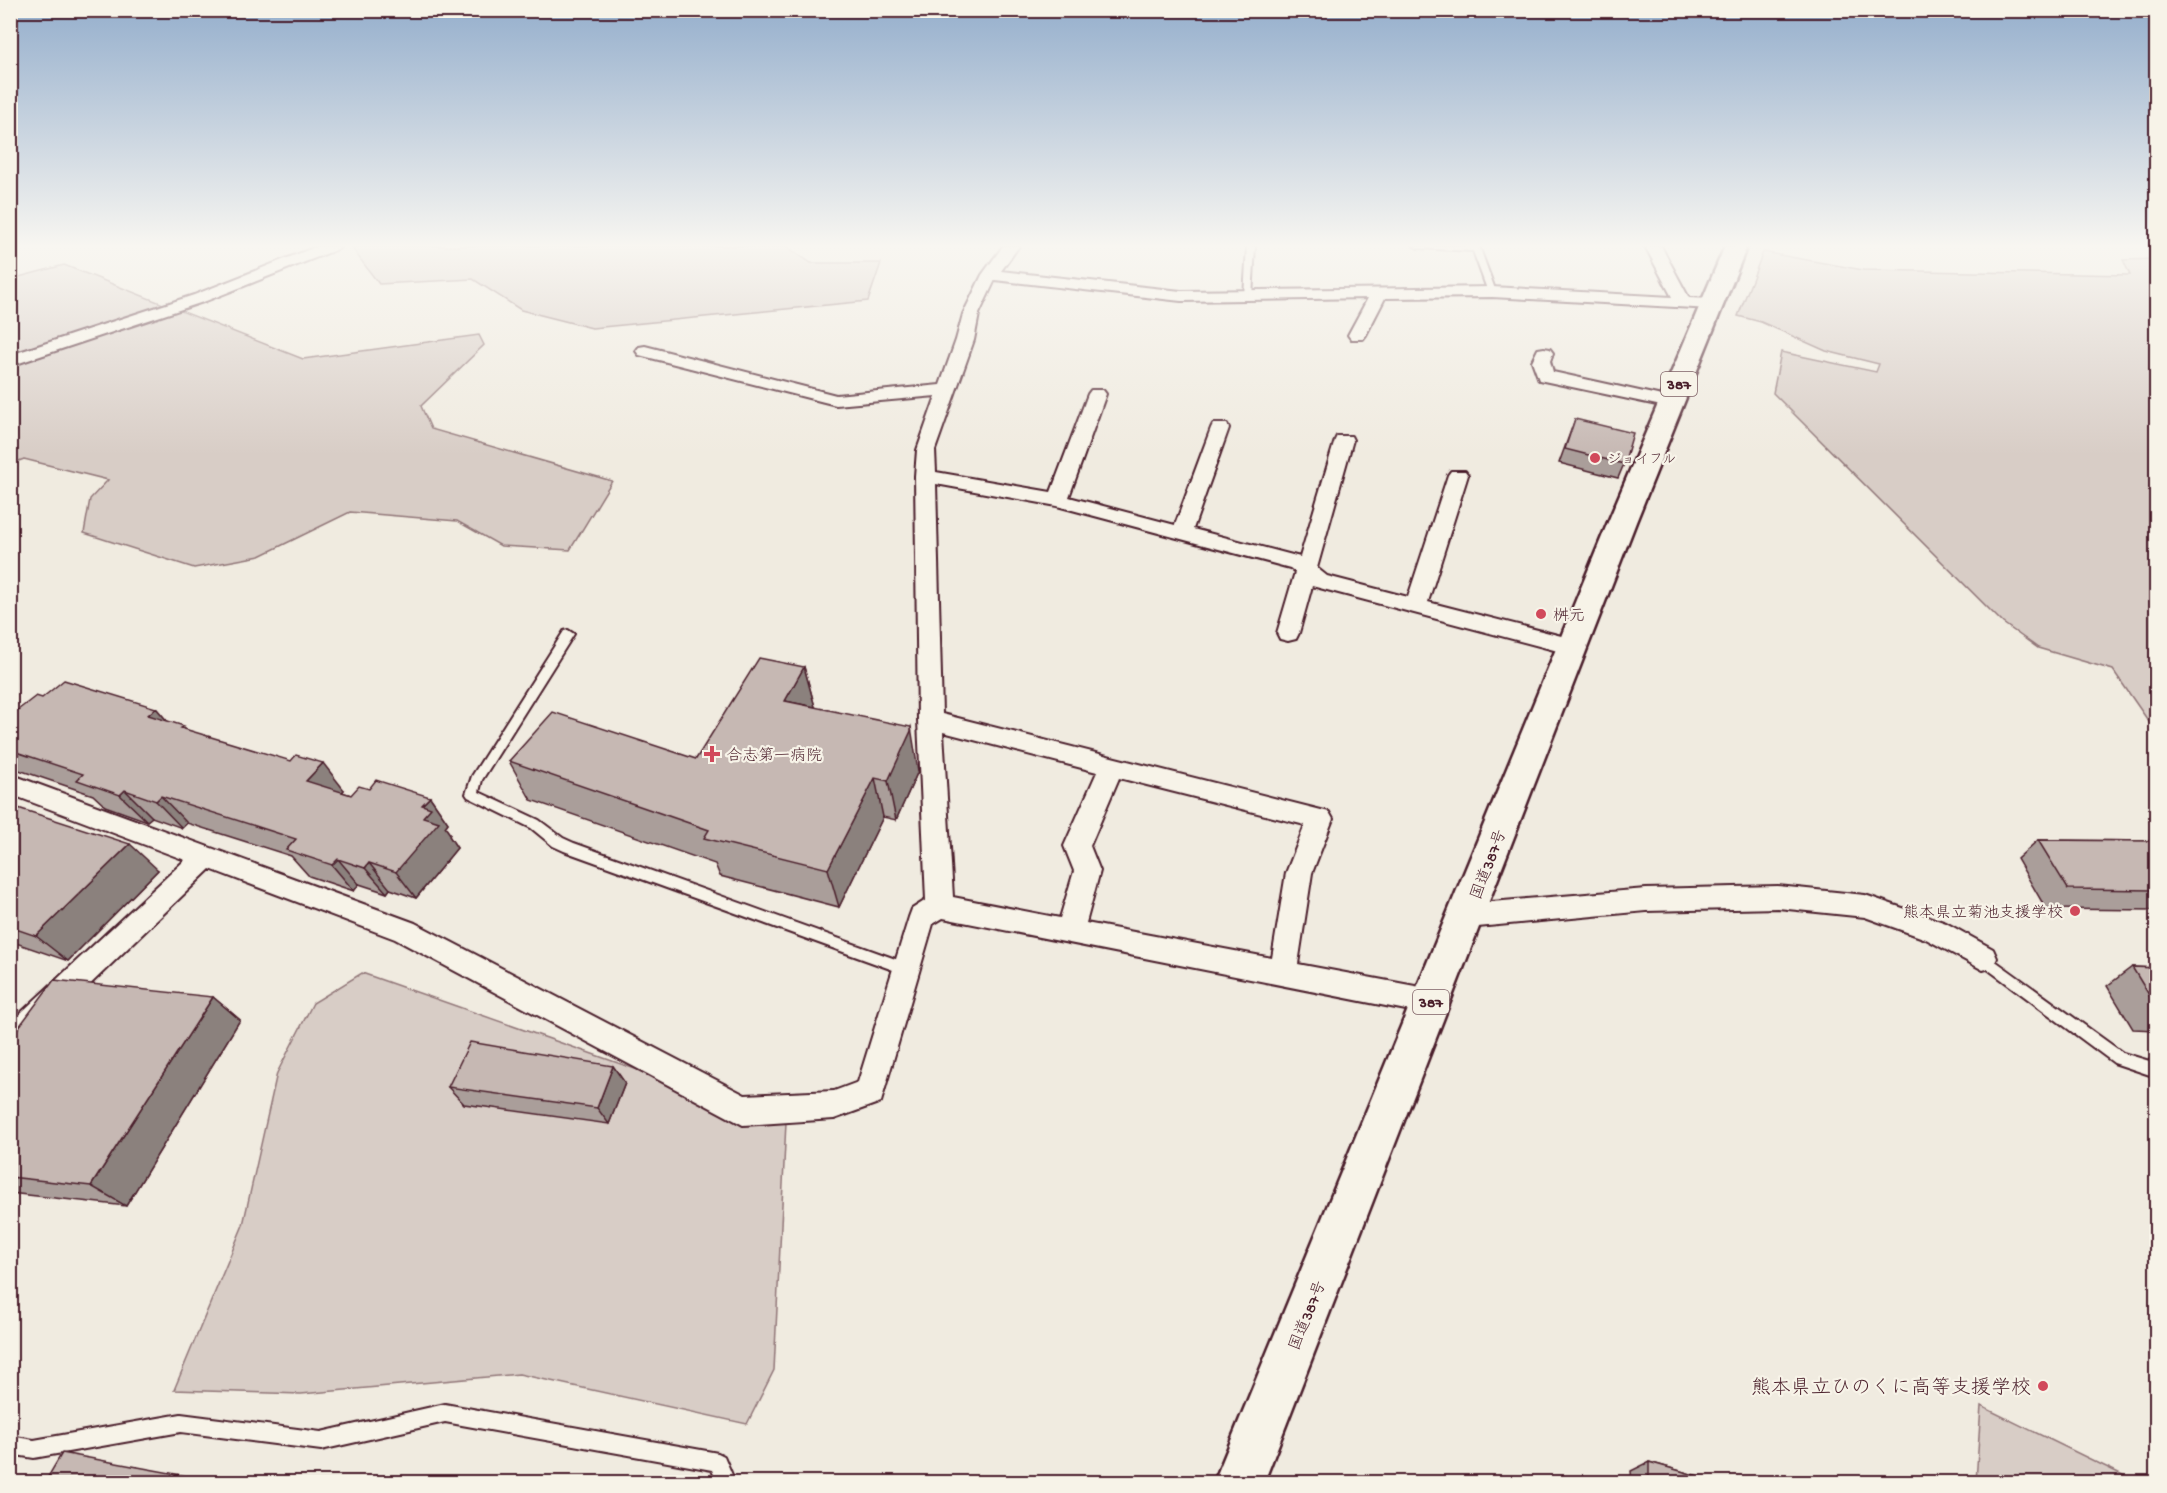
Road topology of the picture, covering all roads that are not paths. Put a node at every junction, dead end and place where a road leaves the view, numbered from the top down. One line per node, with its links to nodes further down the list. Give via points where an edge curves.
1 (147, 316): 8 (street)
2 (970, 316): 9 (street)
3 (1368, 316): 5 (street)
4 (1707, 316): 11 (highway, 国道387号 / 387)
5 (1358, 335)
6 (645, 351): 9 (street, via 836,400)
7 (1544, 352): 11 (street, via 1541,361 1545,376)
8 (10, 361)
9 (948, 390): 15 (street, via 926,450)
10 (1097, 394): 16 (street)
11 (1671, 403): 22 (highway, 国道387号 / 387)
12 (1220, 428): 17 (street)
13 (1344, 440): 18 (street)
14 (1458, 475): 19 (street)
15 (925, 476): 16 (street); 23 (street)
16 (1058, 500): 17 (street)
17 (1182, 533): 18 (street, via 1297,563)
18 (1307, 571): 19 (street, via 1320,581); 20 (street)
19 (1416, 606): 22 (street)
20 (1288, 633)
21 (568, 634): 31 (lane, via 476,779 472,794 535,824 569,847)
22 (1573, 647): 28 (highway, 国道387号 / 387)
23 (930, 720): 24 (street); 27 (street)
24 (1112, 766): 29 (street, via 1077,846 1087,871); 32 (street, via 1320,819 1299,873)
25 (10, 784): 26 (street)
26 (206, 857): 31 (street, via 405,931 743,1110 834,1105 870,1092); 34 (street, via 14,1039)
27 (940, 906): 29 (street); 31 (street, via 922,918)
28 (1467, 916): 30 (street, via 1646,900 1778,897 1865,906 1936,931); 33 (highway, 国道387号 / 387)
29 (1070, 931): 32 (street)
30 (1983, 958): 35 (lane, via 2119,1058)
31 (907, 969)
32 (1283, 973): 33 (street)
33 (1431, 1002): 38 (highway, 国道387号 / 387)
34 (10, 1037)
35 (2157, 1070)
36 (10, 1445): 37 (lane, via 34,1449 181,1423 321,1441 445,1413 718,1462)
37 (726, 1482)
38 (1239, 1482)

